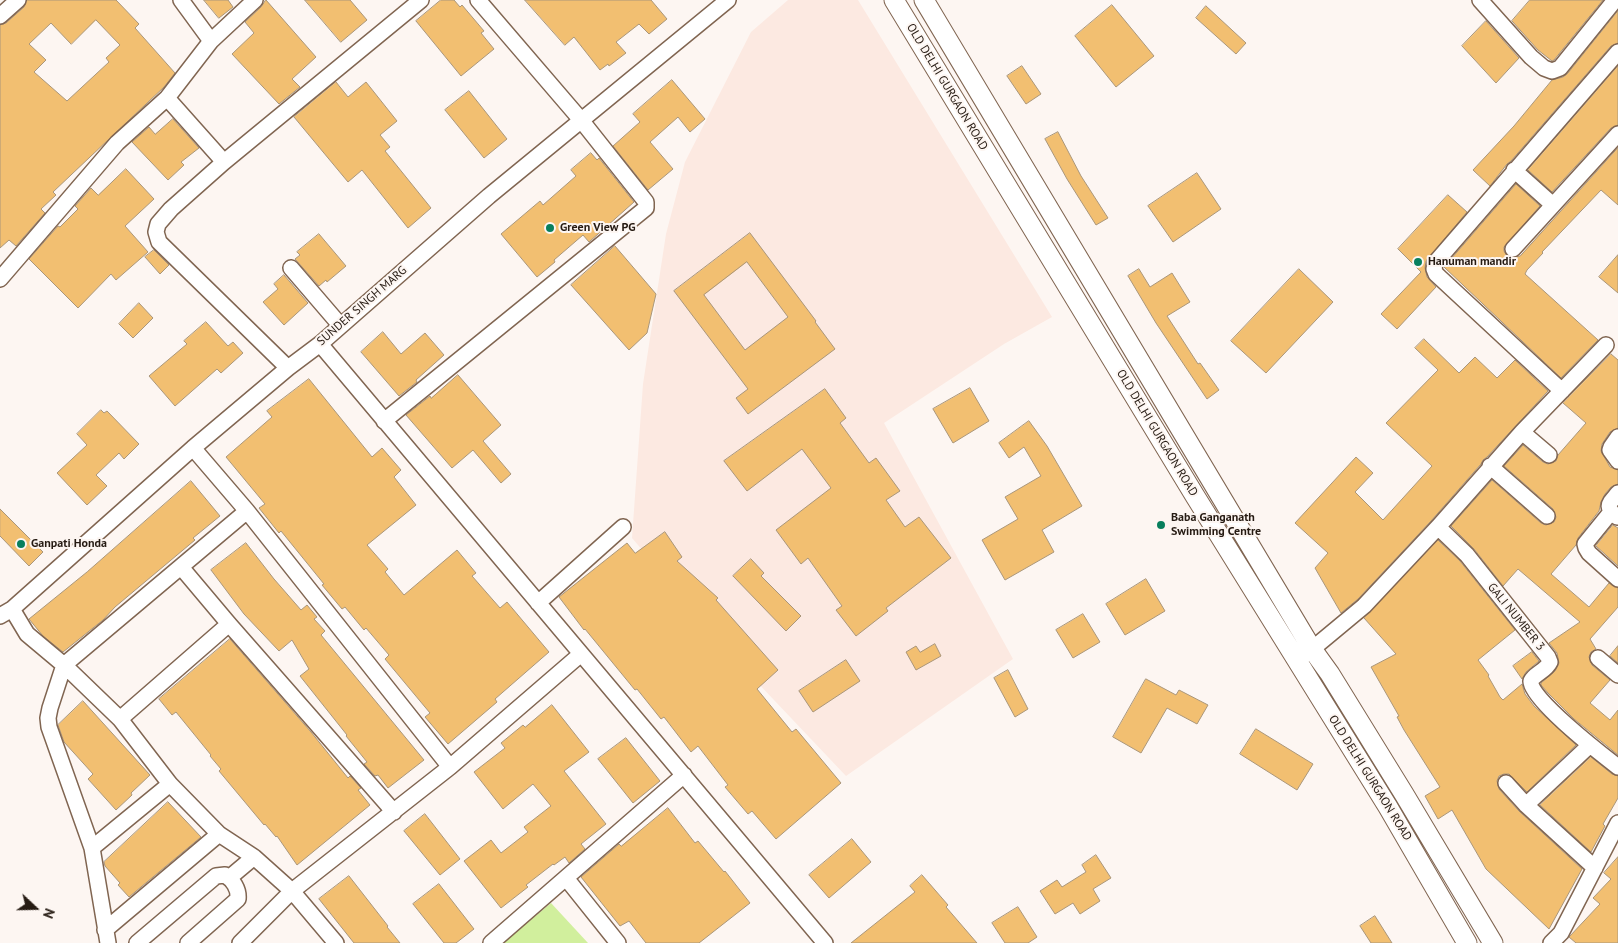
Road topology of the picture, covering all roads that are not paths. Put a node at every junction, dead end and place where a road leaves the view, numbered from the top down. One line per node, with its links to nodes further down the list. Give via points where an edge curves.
1 (18, 0): 11 (street)
2 (181, 0): 12 (street)
3 (254, 0): 12 (street)
4 (421, 0): 17 (street)
5 (478, 0): 15 (street)
6 (728, 0): 15 (street, SUNDER SINGH MARG)
7 (894, 0): 27 (main road, OLD DELHI GURGAON ROAD)
8 (924, 0): 24 (main road, OLD DELHI GURGAON ROAD)
9 (1480, 0): 10 (street, via 1531,57 1544,68 1552,70 1560,68)
10 (1607, 3)
11 (0, 16)
12 (211, 41): 14 (street)
13 (1618, 52): 18 (street)
14 (167, 98): 17 (street); 22 (street, via 117,143)
15 (581, 120): 23 (street, SUNDER SINGH MARG); 30 (street, via 646,202 644,212)
16 (1618, 134): 19 (street)
17 (224, 162): 28 (street, via 158,224 159,242)
18 (1514, 170): 19 (street); 29 (street, via 1435,263 1434,269)
19 (1553, 205): 20 (street)
20 (1513, 249)
21 (291, 268): 23 (street)
22 (0, 279)
23 (340, 325): 25 (street, SUNDER SINGH MARG)
24 (1125, 336): 27 (street); 48 (main road, OLD DELHI GURGAON ROAD)
25 (320, 344): 28 (street, SUNDER SINGH MARG); 30 (street)
26 (1606, 345): 29 (street)
27 (1106, 348): 51 (main road, OLD DELHI GURGAON ROAD)
28 (288, 368): 33 (street, SUNDER SINGH MARG)
29 (1562, 391): 31 (street)
30 (384, 421): 45 (street)
31 (1522, 432): 34 (street); 36 (street)
32 (1618, 437): 35 (street, via 1610,446)
33 (194, 448): 38 (street); 46 (street, SUNDER SINGH MARG)
34 (1549, 455)
35 (1618, 461)
36 (1490, 466): 40 (street); 42 (street)
37 (1618, 493): 39 (street, via 1609,504)
38 (246, 511): 43 (street); 56 (street)
39 (1615, 515): 44 (street, via 1586,544 1586,548)
40 (1547, 516)
41 (623, 527): 45 (street)
42 (1438, 527): 48 (street, via 1364,606); 55 (street, GALI NUMBER 3, via 1467,555 1548,657 1547,668 1533,678 1531,686 1550,710)
43 (181, 567): 47 (street); 52 (street)
44 (1618, 579)
45 (538, 603): 49 (street)
46 (6, 613): 52 (street)
47 (229, 624): 54 (street); 62 (street)
48 (1312, 649): 51 (street); 63 (main road, OLD DELHI GURGAON ROAD)
49 (581, 654): 56 (street); 58 (street)
50 (1598, 658): 53 (street)
51 (1298, 661): 65 (main road, OLD DELHI GURGAON ROAD)
52 (64, 666): 54 (street); 67 (street, via 50,708 49,727)
53 (1618, 675)
54 (120, 719): 60 (street)
55 (1590, 746): 57 (street, GALI NUMBER 3); 61 (street)
56 (450, 767): 62 (street)
57 (1618, 767)
58 (684, 775): 72 (street); 82 (street)
59 (1506, 783): 61 (street)
60 (170, 784): 66 (street); 67 (street)
61 (1526, 805): 70 (street)
62 (394, 812): 73 (street)
63 (1421, 822): 65 (street); 84 (main road, OLD DELHI GURGAON ROAD)
64 (1618, 823): 68 (street)
65 (1403, 832): 83 (main road, OLD DELHI GURGAON ROAD)
66 (219, 834): 69 (street); 74 (street)
67 (92, 848): 74 (street)
68 (1612, 849): 70 (street)
69 (254, 857): 71 (street); 73 (street)
70 (1595, 868): 75 (street)
71 (228, 878): 76 (street, via 216,876); 77 (street, via 237,888 238,899)
72 (566, 878): 80 (street); 81 (street)
73 (292, 891): 78 (street); 79 (street)
74 (106, 937)
75 (1561, 940)
76 (137, 943)
77 (188, 943)
78 (240, 943)
79 (336, 943)
80 (491, 943)
81 (618, 943)
82 (825, 943)
83 (1467, 943)
84 (1493, 943)

